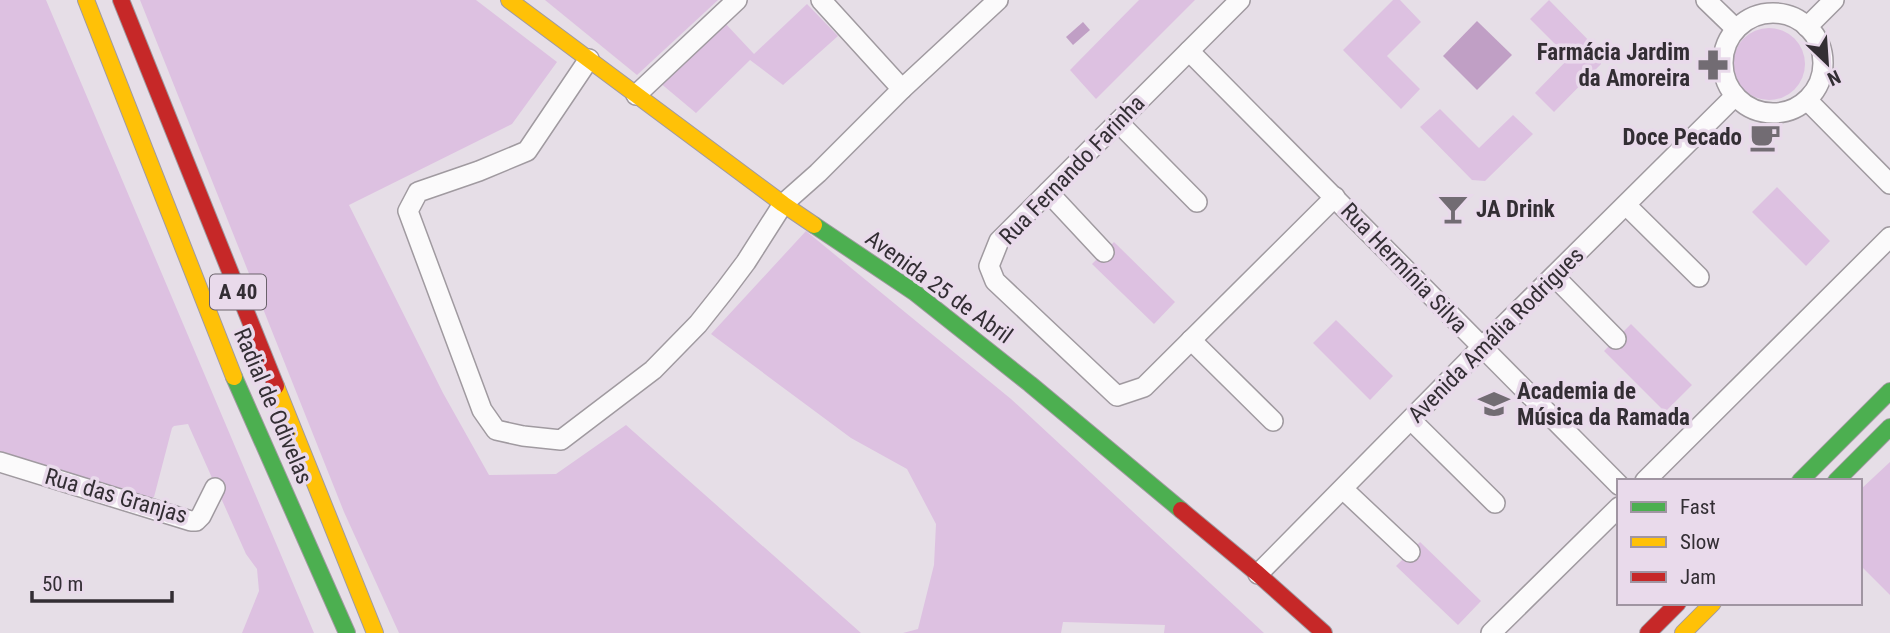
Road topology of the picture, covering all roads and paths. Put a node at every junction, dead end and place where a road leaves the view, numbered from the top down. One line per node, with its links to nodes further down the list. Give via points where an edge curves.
1 (86, 0): 33 (main road, Radial de Odivelas / A 40)
2 (121, 0): 52 (main road, Radial de Odivelas / A 40)
3 (509, 0): 13 (main road, Avenida 25 de Abril)
4 (737, 0): 15 (street)
5 (821, 0): 14 (street)
6 (998, 0): 14 (street)
7 (1240, 0): 12 (street, Rua Fernando Farinha)
8 (1706, 0): 11 (street)
9 (1834, 0): 10 (street)
10 (1807, 26): 11 (street, via 1779,13 1763,14); 17 (street, via 1816,37 1823,63 1816,89)
11 (1736, 29): 16 (street, via 1728,41 1723,70)
12 (1189, 51): 18 (street, Rua Fernando Farinha); 21 (street, Rua Hermínia Silva)
13 (589, 60): 15 (main road, Avenida 25 de Abril); 23 (street, via 527,151 418,192 408,211 482,410 496,430 561,440 653,370 725,290)
14 (902, 89): 23 (street)
15 (636, 94): 23 (main road, Avenida 25 de Abril)
16 (1735, 96): 17 (street, via 1763,112 1778,113); 24 (street, Avenida Amália Rodrigues)
17 (1807, 100): 19 (street)
18 (1118, 122): 20 (street, Rua Fernando Farinha); 22 (street)
19 (1890, 184)
20 (1048, 192): 26 (street); 30 (street, Rua Fernando Farinha, via 999,241 989,265 995,281 1117,396 1144,387)
21 (1335, 197): 30 (street, Rua Fernando Farinha); 31 (street, Rua Hermínia Silva)
22 (1196, 202)
23 (783, 204): 47 (main road, Avenida 25 de Abril, via 914,292)
24 (1626, 205): 27 (street, Avenida Amália Rodrigues); 28 (street)
25 (1890, 237): 38 (street)
26 (1104, 252)
27 (1554, 276): 29 (street); 31 (street, Avenida Amália Rodrigues)
28 (1699, 277)
29 (1616, 338)
30 (1191, 340): 35 (street)
31 (1482, 347): 34 (street, Avenida Amália Rodrigues); 41 (street, Rua Hermínia Silva)
32 (1890, 391): 39 (main road)
33 (243, 400): 50 (main road); 51 (main road, Radial de Odivelas / A 40)
34 (1411, 420): 43 (street, Avenida Amália Rodrigues); 44 (street)
35 (1273, 421)
36 (1890, 427): 40 (main road)
37 (0, 462): 42 (street, Rua das Granjas, via 191,520 201,516)
38 (1647, 479)
39 (1802, 479)
40 (1838, 479)
41 (1617, 483)
42 (215, 488)
43 (1343, 489): 46 (street); 47 (street, Avenida Amália Rodrigues)
44 (1495, 503)
45 (1617, 509): 54 (street)
46 (1410, 552)
47 (1258, 574): 53 (main road, Avenida 25 de Abril)
48 (1676, 605): 55 (main road)
49 (1711, 605): 56 (main road)
50 (320, 610)
51 (347, 633)
52 (377, 633)
53 (1324, 633)
54 (1491, 633)
55 (1648, 633)
56 (1683, 633)

